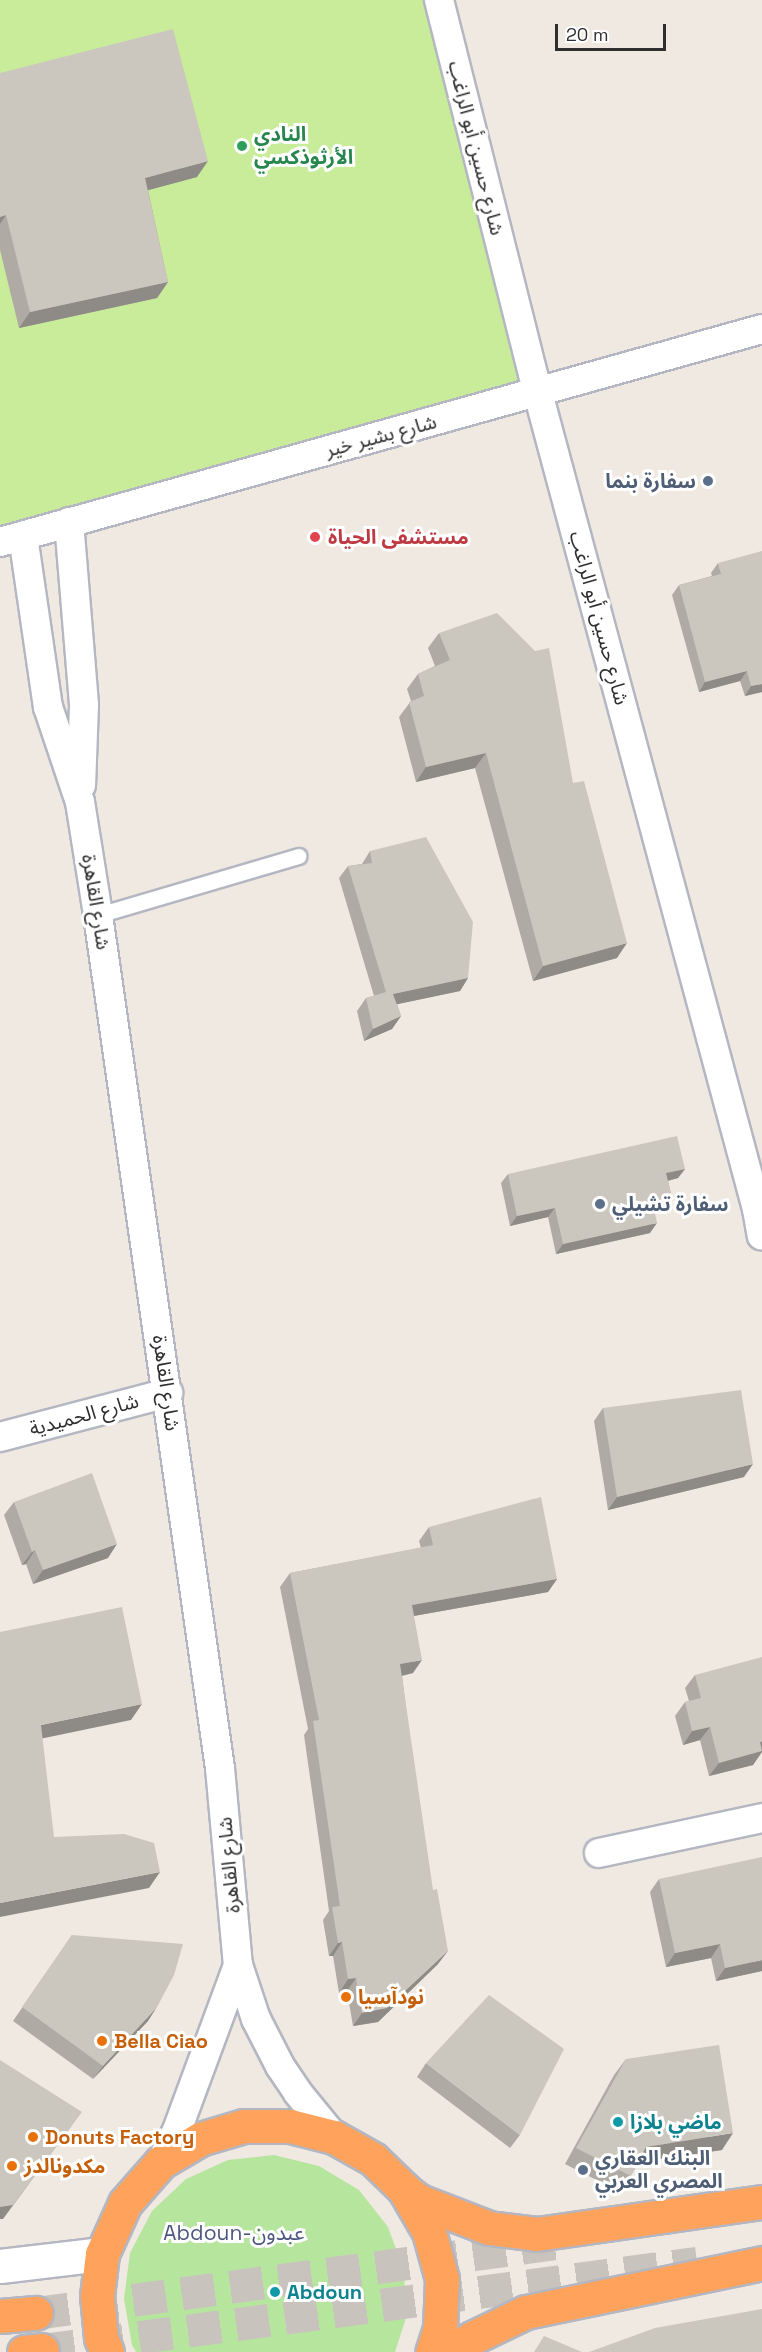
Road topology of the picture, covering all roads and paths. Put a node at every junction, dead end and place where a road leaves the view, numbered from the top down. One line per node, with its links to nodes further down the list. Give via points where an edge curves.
1 (439, 0): 3 (street, شارع حسين أبو الراغب)
2 (762, 329): 3 (street, شارع بشير خير)
3 (538, 393): 4 (street, شارع بشير خير); 9 (street, شارع حسين أبو الراغب)
4 (69, 522): 5 (street, شارع بشير خير); 6 (street, شارع القاهرة, via 84,705)
5 (11, 539): 6 (street, شارع القاهرة, via 48,707)
6 (80, 802): 8 (street, شارع القاهرة)
7 (299, 856): 8 (lane)
8 (98, 915): 10 (street, شارع القاهرة)
9 (760, 1218)
10 (168, 1393): 11 (street, شارع الحميدية); 14 (street, شارع القاهرة, via 220,1768)
11 (0, 1437)
12 (762, 1818): 13 (street)
13 (599, 1853)
14 (238, 1965): 15 (street, شارع القاهرة, via 256,2019 280,2066); 16 (street, شارع القاهرة, via 176,2133)
15 (334, 2137): 16 (highway, via 290,2126 244,2126 200,2139); 17 (highway, via 373,2159)
16 (161, 2162): 19 (highway, via 125,2203)
17 (404, 2189): 18 (highway, via 419,2201 489,2228 537,2234); 25 (highway, via 429,2232 442,2279 440,2328)
18 (762, 2202)
19 (102, 2254): 20 (street); 24 (highway, via 97,2295)
20 (0, 2266)
21 (761, 2269): 26 (highway, via 526,2312)
22 (36, 2313): 23 (highway)
23 (0, 2316)
24 (106, 2352)
25 (432, 2352)
26 (452, 2352)

